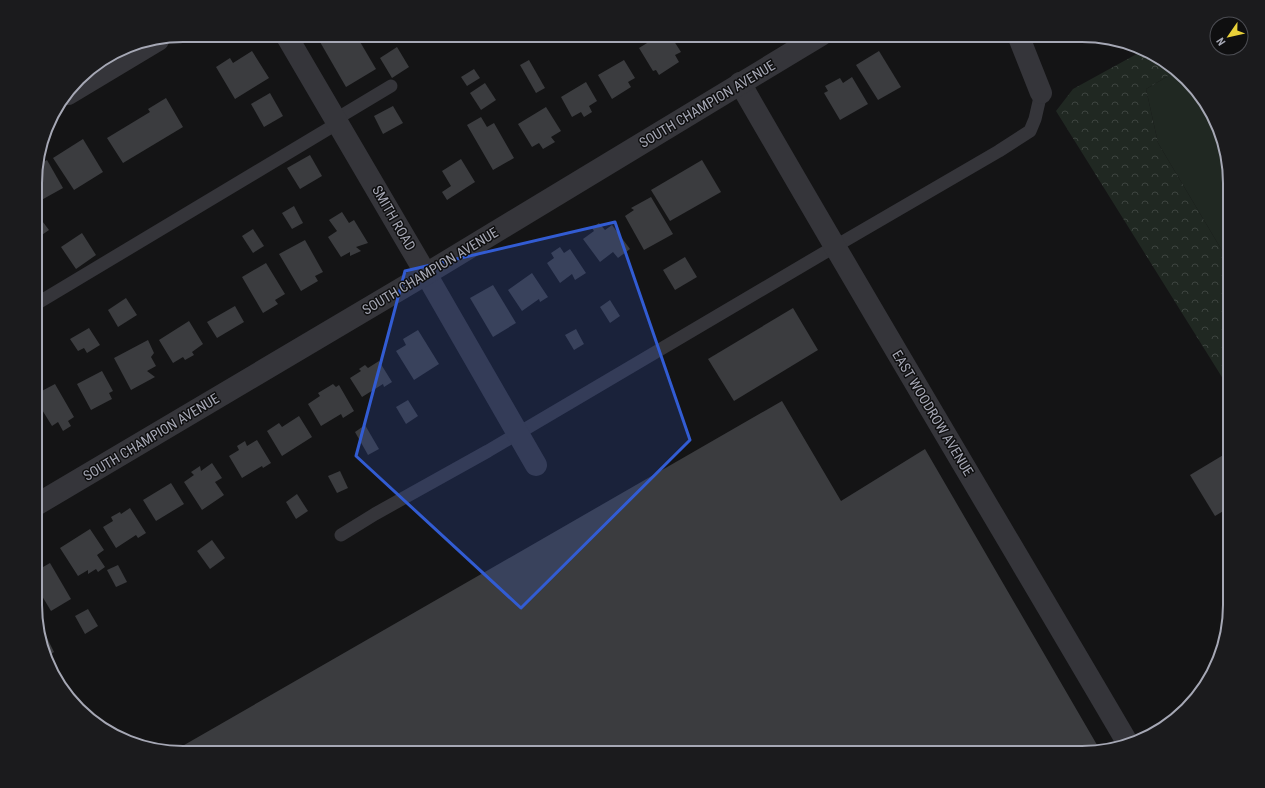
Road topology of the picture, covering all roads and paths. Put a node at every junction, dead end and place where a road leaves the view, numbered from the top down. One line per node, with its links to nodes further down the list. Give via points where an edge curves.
1 (290, 42): 9 (street, SMITH ROAD)
2 (809, 42): 5 (street, SOUTH CHAMPION AVENUE)
3 (1021, 42): 8 (street)
4 (147, 47): 7 (street)
5 (740, 83): 10 (street, EAST WOODROW AVENUE); 11 (street, SOUTH CHAMPION AVENUE)
6 (391, 86): 9 (lane)
7 (79, 87)
8 (1042, 93): 10 (lane, via 1030,131 999,152)
9 (337, 121): 11 (street, SMITH ROAD); 12 (lane)
10 (834, 247): 13 (lane); 17 (street, EAST WOODROW AVENUE)
11 (426, 274): 13 (street, SMITH ROAD); 15 (street, SOUTH CHAMPION AVENUE)
12 (42, 300)
13 (517, 434): 14 (street, SMITH ROAD); 16 (lane)
14 (536, 465)
15 (42, 501)
16 (341, 535)
17 (1125, 739)

